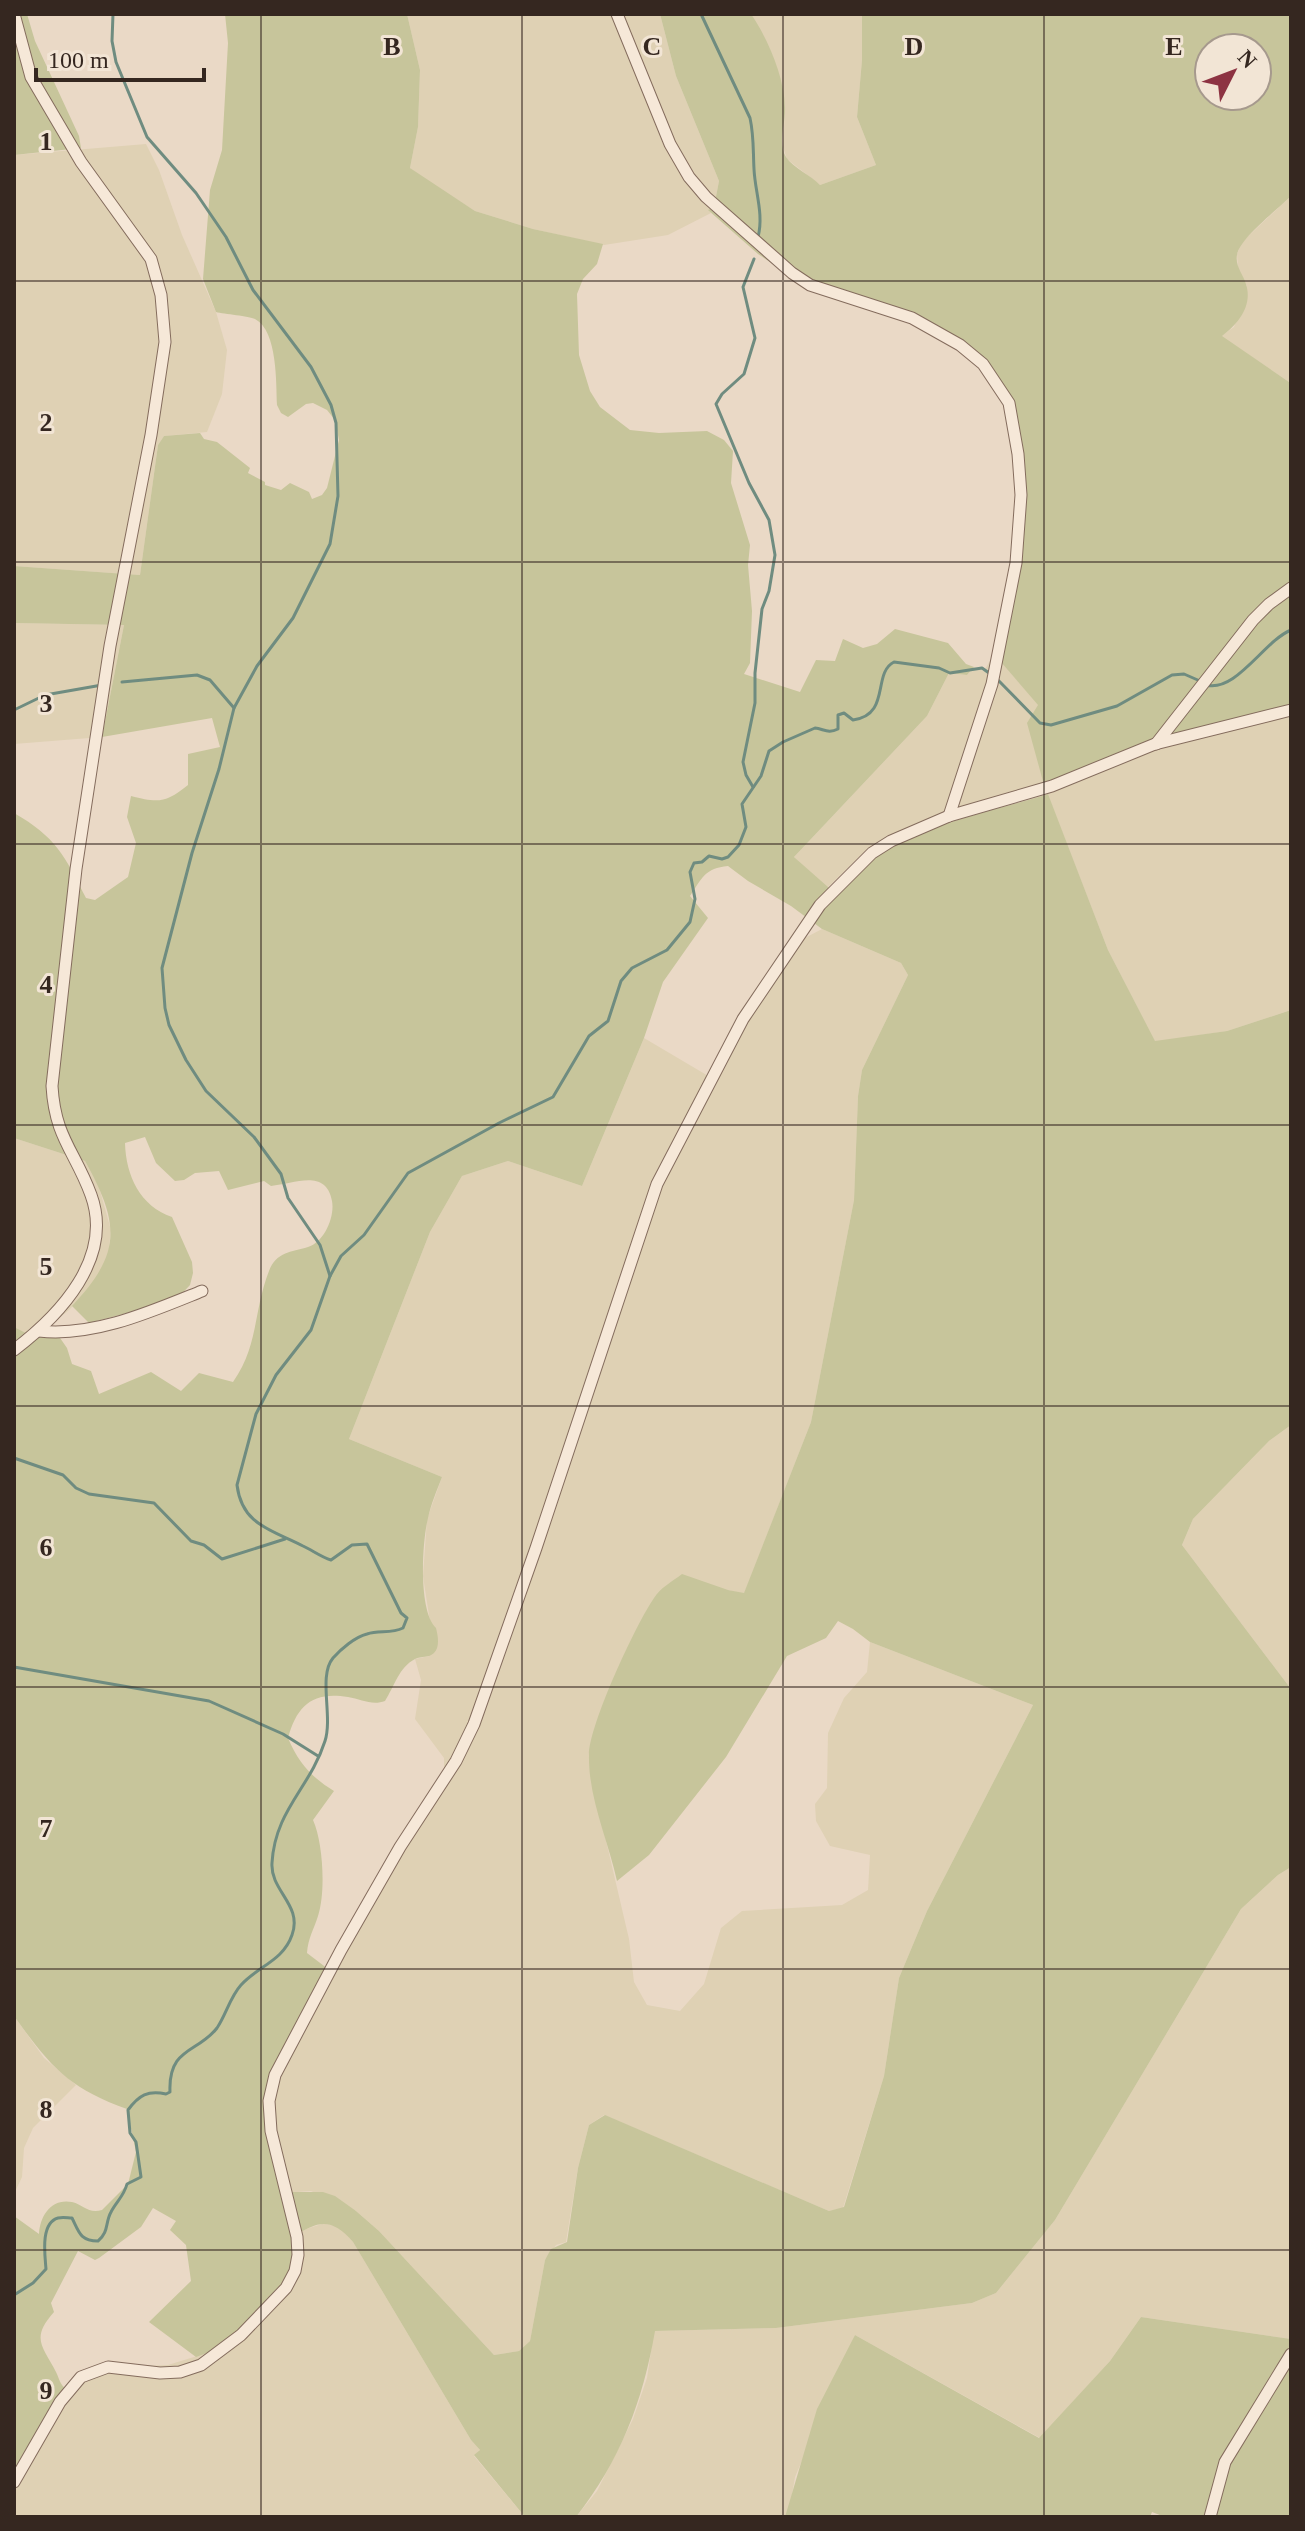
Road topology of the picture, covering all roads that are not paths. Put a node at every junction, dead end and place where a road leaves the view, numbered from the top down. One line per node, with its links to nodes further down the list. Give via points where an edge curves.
1 (14, 14): 8 (street, via 31,77 81,162 151,259 165,342 110,646 52,1086 56,1120 90,1193 97,1235 90,1263)
2 (617, 14): 6 (street, via 670,144 706,197 810,285 912,318 960,345 983,364 1009,403 1018,454 1016,563 992,684)
3 (1291, 588): 5 (street, via 1260,612)
4 (1291, 710): 5 (street)
5 (1155, 744): 6 (street, via 1052,786)
6 (949, 816): 11 (street, via 872,853 820,905 743,1019 657,1184 474,1724 341,1950 275,2075 269,2101 271,2131 298,2255 286,2288 241,2335 201,2365 160,2373 108,2367 81,2377 60,2402)
7 (202, 1291): 8 (street, via 138,1317 64,1334)
8 (39, 1331): 9 (street)
9 (14, 1350)
10 (1291, 2354): 12 (street, via 1225,2462)
11 (14, 2482)
12 (1210, 2517)

